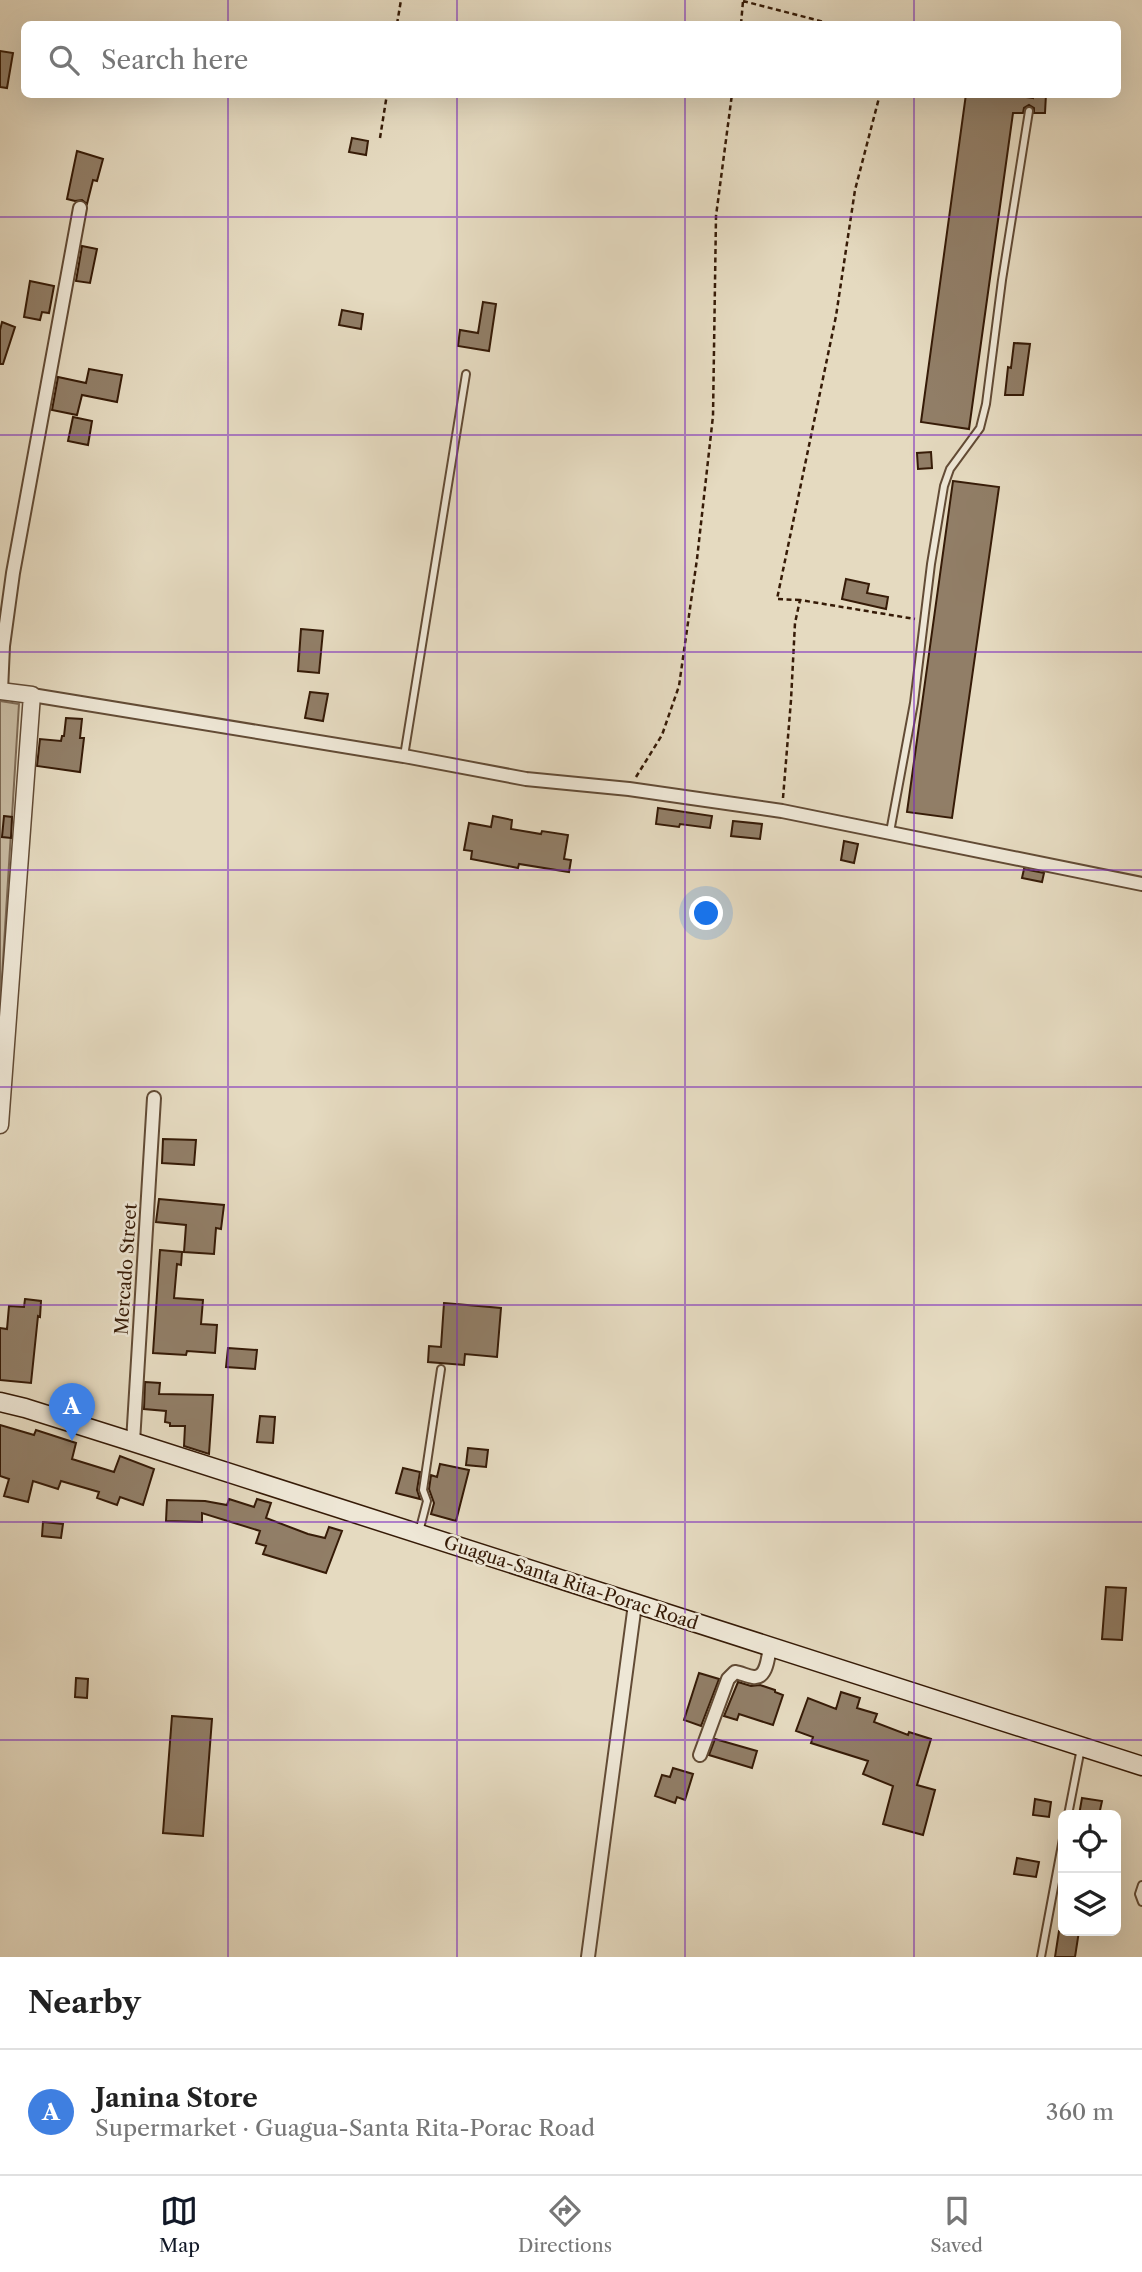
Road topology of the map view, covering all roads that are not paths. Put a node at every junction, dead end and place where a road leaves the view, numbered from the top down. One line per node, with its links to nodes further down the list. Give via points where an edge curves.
1 (1029, 111): 7 (lane, via 986,404 979,428 950,468 944,486 914,703)
2 (80, 208): 4 (street, via 13,573)
3 (466, 374): 6 (lane)
4 (0, 691): 5 (street)
5 (32, 695): 6 (street); 10 (street)
6 (404, 756): 7 (street, via 526,779 782,811)
7 (890, 832): 8 (street)
8 (1142, 884)
9 (154, 1098): 13 (street, Mercado Street)
10 (0, 1125)
11 (441, 1368): 14 (lane, via 423,1490 427,1501)
12 (0, 1402): 13 (main road, Guagua-Santa Rita-Porac Road)
13 (133, 1442): 14 (main road, Guagua-Santa Rita-Porac Road)
14 (418, 1534): 15 (main road, Guagua-Santa Rita-Porac Road)
15 (635, 1604): 16 (main road, Guagua-Santa Rita-Porac Road); 24 (street)
16 (770, 1647): 17 (main road, Guagua-Santa Rita-Porac Road); 18 (street, via 760,1676 735,1672 728,1679)
17 (1081, 1747): 19 (main road, Guagua-Santa Rita-Porac Road); 20 (lane)
18 (700, 1755)
19 (1142, 1766)
20 (1069, 1810)
21 (1058, 1866): 25 (lane)
22 (1142, 1885): 23 (lane)
23 (1142, 1902)
24 (588, 1957)
25 (1041, 1957)

